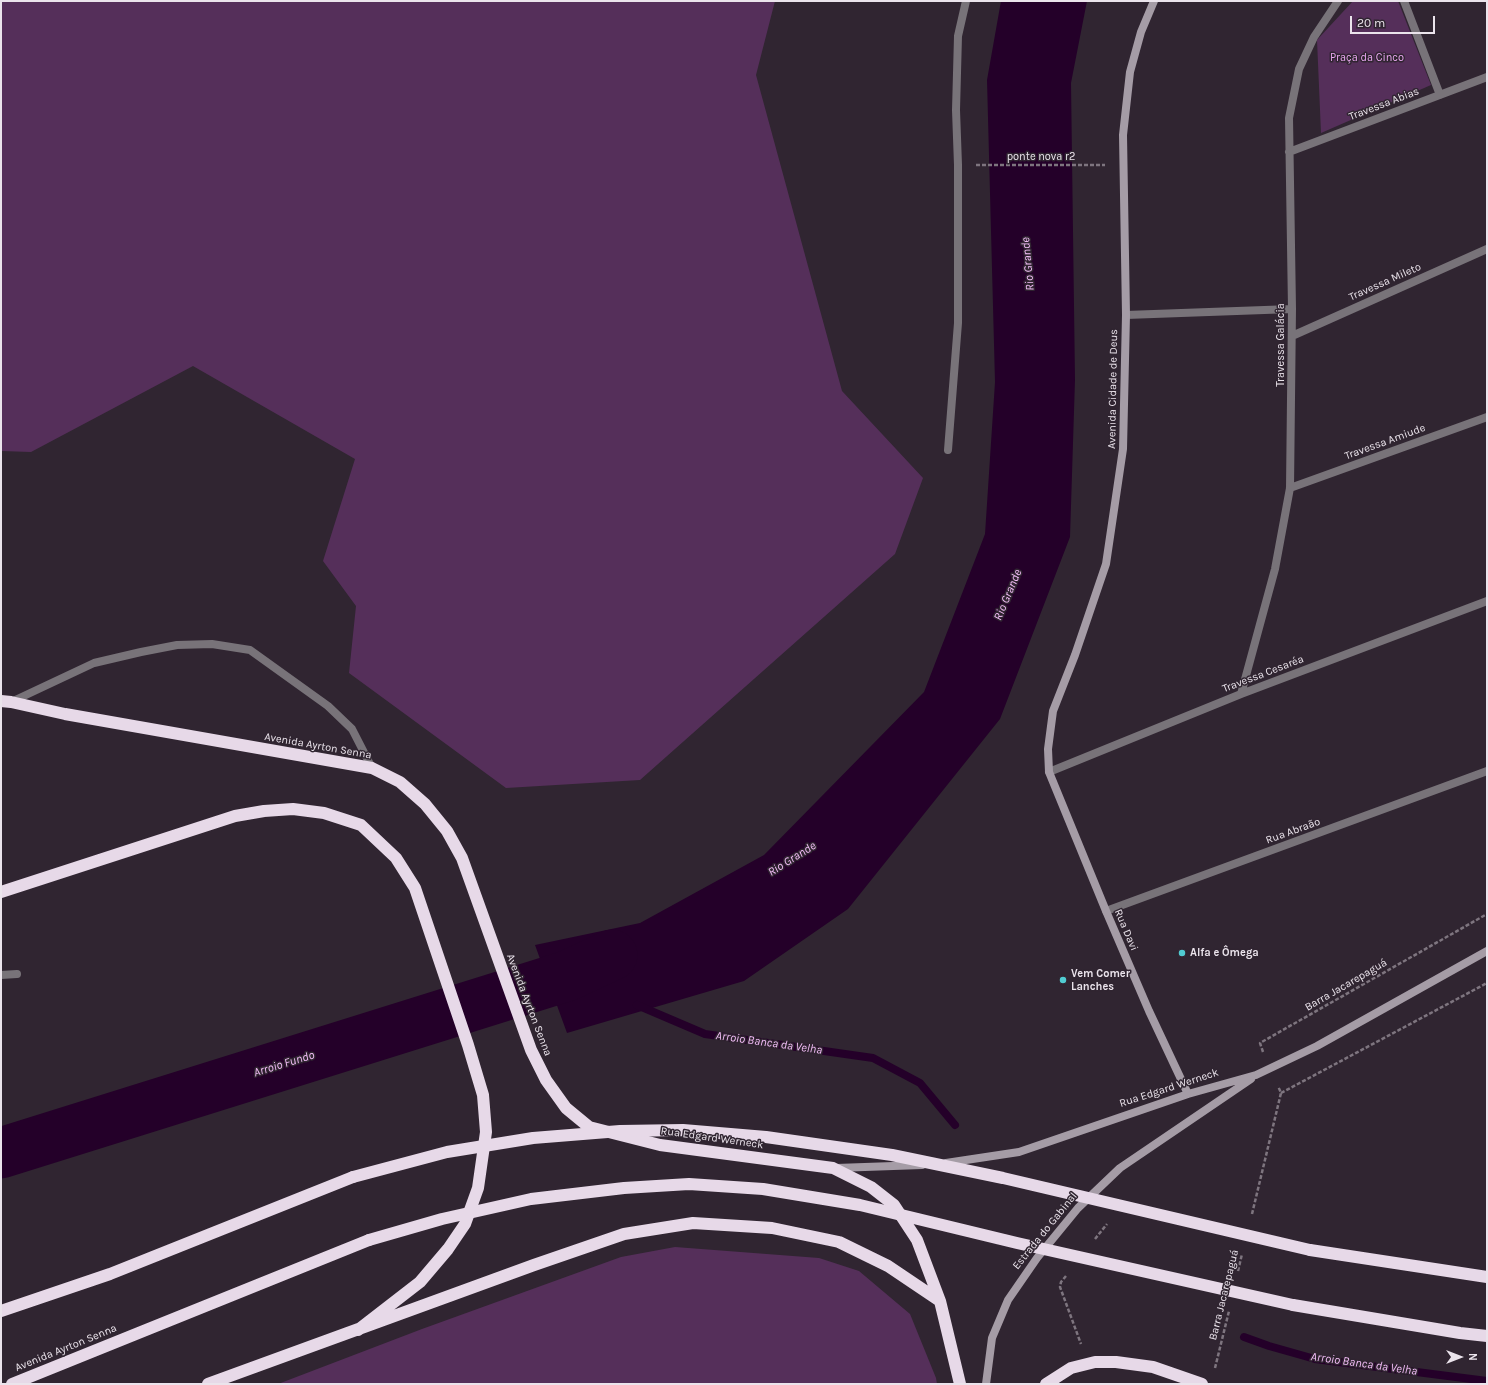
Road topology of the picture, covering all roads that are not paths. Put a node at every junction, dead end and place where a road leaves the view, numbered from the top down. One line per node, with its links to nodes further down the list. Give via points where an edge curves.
1 (966, 1): 13 (street, via 958,36 958,323)
2 (1154, 1): 10 (street, Avenida Cidade de Deus, via 1141,32 1130,72 1123,135)
3 (1338, 1): 7 (street, Travessa Galácia, via 1314,37 1299,69 1289,118)
4 (1404, 1): 6 (street)
5 (1487, 77): 6 (street, Travessa Abias)
6 (1440, 94): 7 (street, Travessa Abias)
7 (1289, 152): 9 (street, Travessa Galácia)
8 (1487, 249): 11 (street, Travessa Mileto)
9 (1292, 309): 10 (street); 11 (street, Travessa Galácia)
10 (1126, 315): 20 (street, Avenida Cidade de Deus, via 1123,449 1106,564 1053,711 1048,749)
11 (1292, 336): 14 (street, Travessa Galácia)
12 (1487, 417): 14 (street, Travessa Amiude)
13 (948, 450)
14 (1290, 488): 16 (street, Travessa Galácia, via 1275,569)
15 (1487, 601): 16 (street, Travessa Cesaréa)
16 (1240, 694): 20 (street, Travessa Cesaréa)
17 (6, 701): 18 (highway, Avenida Ayrton Senna, via 65,714); 18 (street, via 94,663 141,652 177,645 212,644 250,650 328,706 352,729)
18 (372, 768): 28 (highway, Avenida Ayrton Senna, via 400,782 425,804 447,831 462,858 531,1050 543,1074 566,1108)
19 (1487, 771): 22 (street, Rua Abraão)
20 (1049, 772): 22 (street, Rua Davi)
21 (1, 892): 33 (highway, via 235,816 264,811 293,809 324,813 361,825 396,858 415,888 468,1045 483,1096 486,1132 478,1188 465,1224 420,1282)
22 (1106, 911): 27 (street, Rua Davi)
23 (1487, 951): 26 (street, Rua Edgard Werneck, via 1317,1046)
24 (17, 974): 25 (street)
25 (1, 975)
26 (1256, 1075): 27 (street, Rua Edgard Werneck); 38 (street, Estrada do Gabinal, via 1120,1168 1078,1208 1037,1258 1008,1300 992,1338)
27 (1188, 1094): 29 (street, Rua Edgard Werneck, via 1019,1152 954,1162)
28 (589, 1127): 29 (highway, Rua Edgard Werneck, via 660,1145)
29 (833, 1168): 31 (highway, Rua Edgard Werneck, via 871,1187 894,1205 917,1240)
30 (1487, 1277): 32 (highway, bridge, via 1310,1250 1003,1178 892,1155 766,1137 683,1130 620,1131 533,1138 447,1152 353,1177 110,1274)
31 (940, 1301): 33 (highway, via 888,1266 839,1242 772,1228 693,1223 624,1234); 37 (highway)
32 (1, 1311)
33 (358, 1330): 36 (highway)
34 (1487, 1336): 35 (highway, Avenida Ayrton Senna, bridge, via 1460,1334 1293,1305 860,1205 763,1189 689,1184 624,1188 531,1199 442,1219 369,1240)
35 (12, 1384)
36 (208, 1384)
37 (960, 1384)
38 (986, 1384)
39 (1046, 1384): 40 (highway, via 1071,1368 1095,1362 1153,1367)
40 (1202, 1384)

